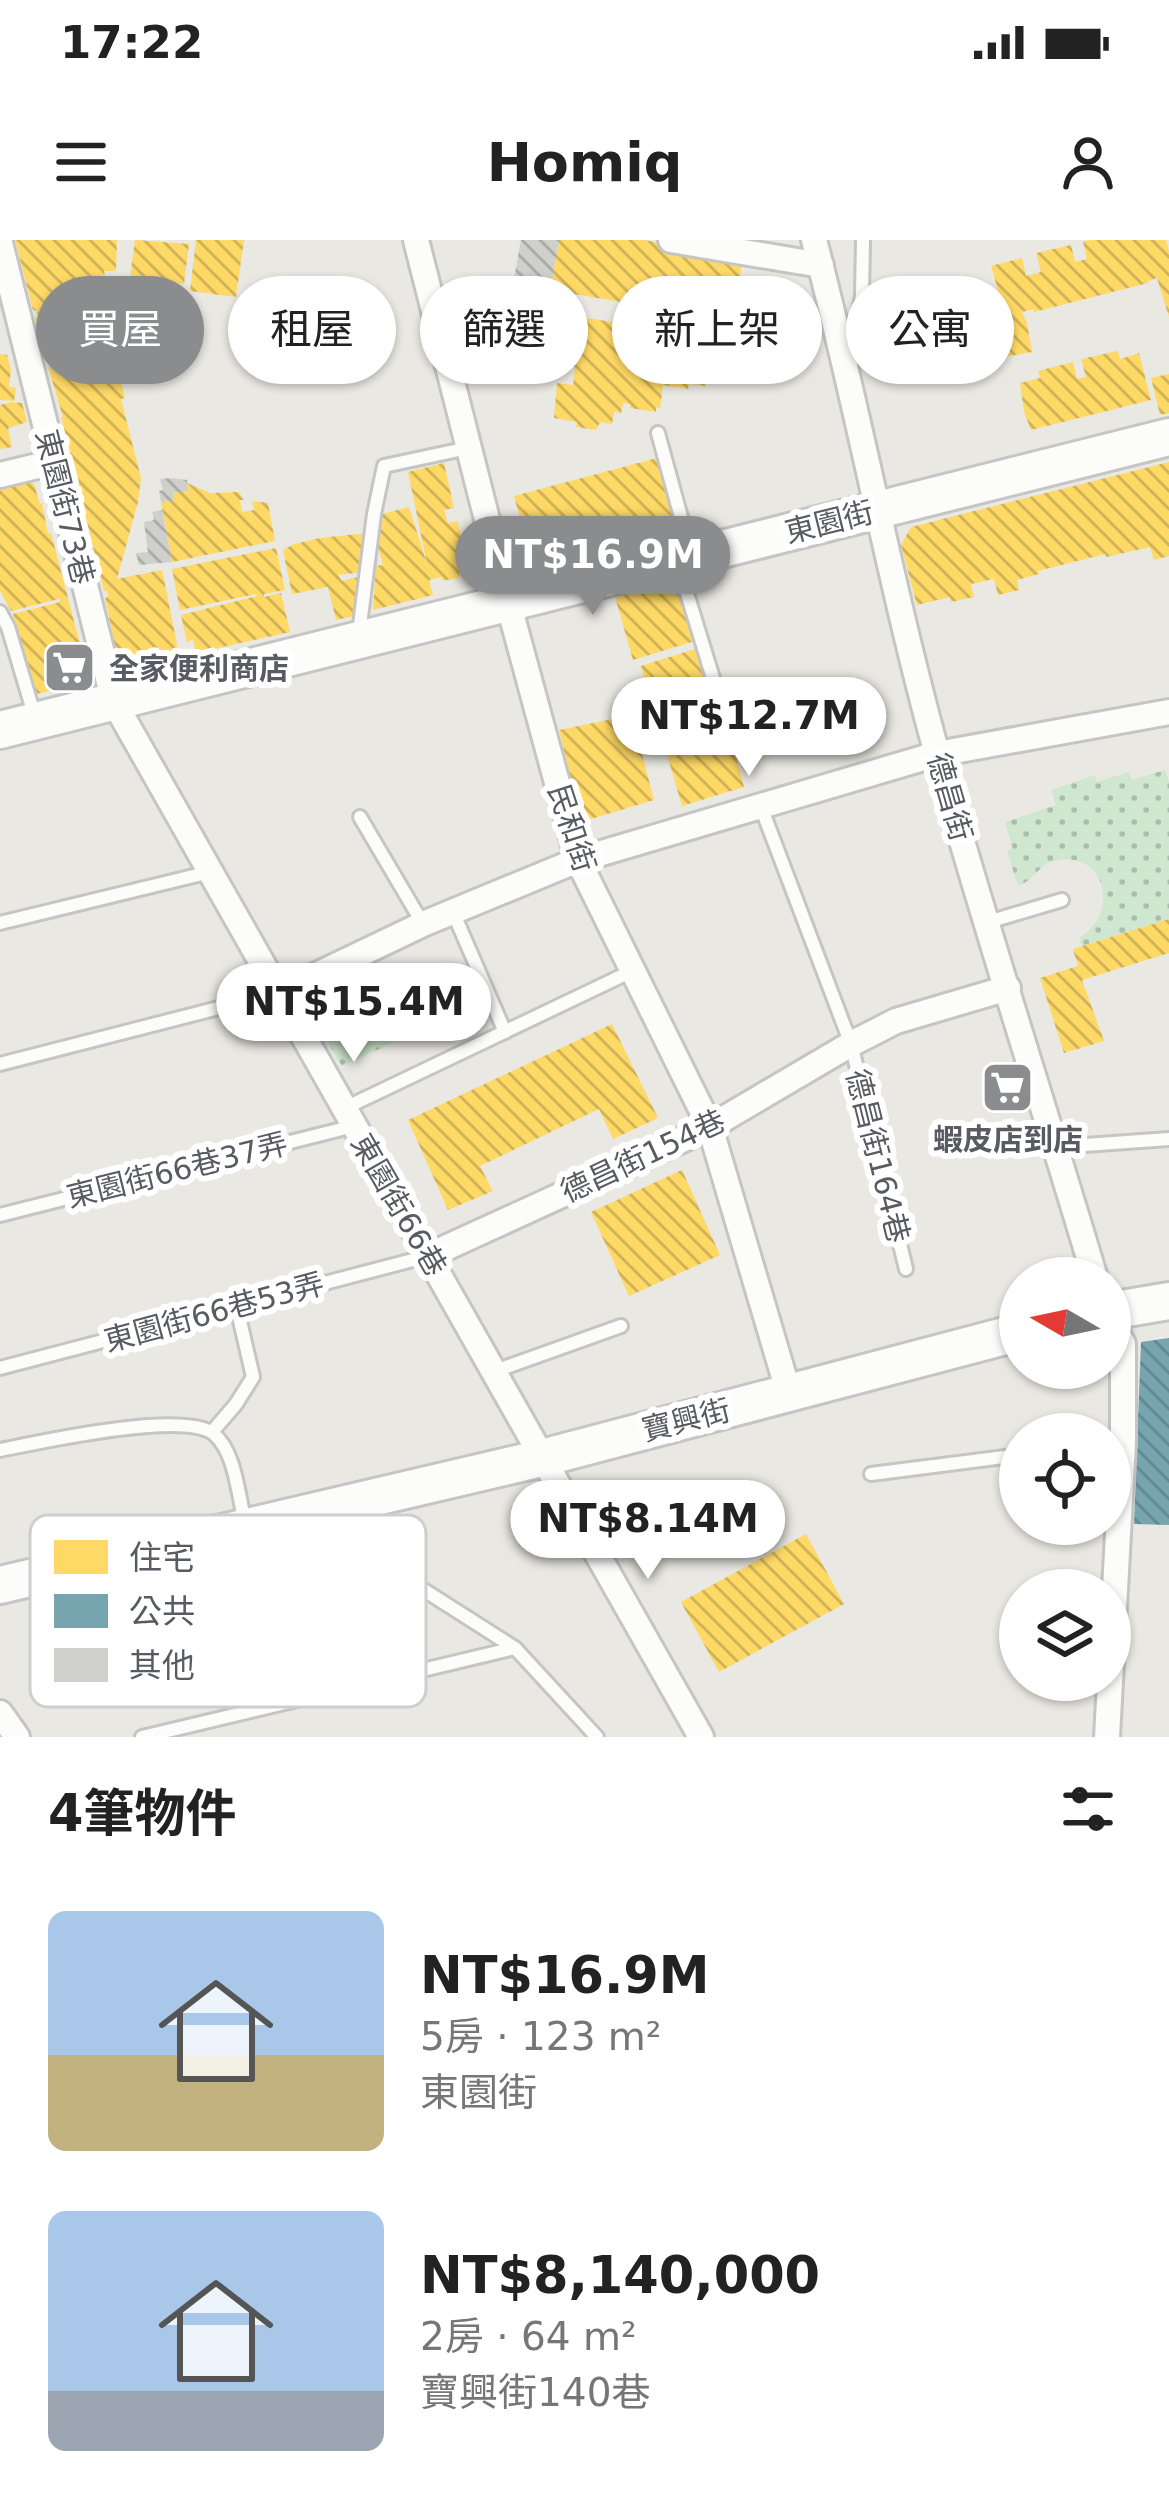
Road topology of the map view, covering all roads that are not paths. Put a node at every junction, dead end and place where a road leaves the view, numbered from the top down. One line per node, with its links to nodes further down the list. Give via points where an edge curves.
1 (416, 240): 11 (street, 民和街)
2 (671, 240): 5 (street)
3 (863, 240): 6 (lane)
4 (0, 242): 12 (street, 東園街73巷)
5 (817, 253): 7 (street, 德昌街)
6 (862, 276)
7 (846, 366)
8 (850, 384): 14 (street, 德昌街)
9 (658, 433): 15 (lane)
10 (1169, 437): 14 (street, 東園街)
11 (469, 448): 16 (street, 民和街); 18 (lane, via 384,466)
12 (53, 462): 13 (street); 19 (street, 東園街73巷)
13 (0, 475)
14 (876, 511): 15 (street, 東園街); 24 (street, 德昌街)
15 (684, 558): 16 (street, 東園街); 23 (lane)
16 (508, 602): 18 (street, 東園街); 27 (street, 民和街)
17 (0, 612): 21 (lane)
18 (358, 640): 19 (street, 東園街)
19 (114, 702): 21 (street, 東園街); 28 (street, 東園街66巷)
20 (1169, 712): 24 (street)
21 (36, 721): 22 (street, 東園街)
22 (0, 730)
23 (732, 740)
24 (937, 754): 25 (street); 31 (street, 德昌街)
25 (761, 806): 27 (street); 38 (lane)
26 (360, 817): 33 (lane)
27 (578, 860): 30 (street); 34 (street, 民和街)
28 (210, 872): 32 (lane); 36 (street, 東園街66巷)
29 (1062, 900): 31 (lane)
30 (453, 911): 33 (street); 37 (lane)
31 (988, 922): 35 (street, 德昌街)
32 (0, 923)
33 (423, 923): 36 (street)
34 (632, 971): 37 (lane, 東園街66巷37弄); 41 (street, 民和街)
35 (1008, 988): 38 (street, 德昌街154巷, via 896,1021); 43 (street, 德昌街)
36 (279, 993): 39 (lane); 40 (street, 東園街66巷)
37 (505, 1032): 40 (lane, 東園街66巷37弄)
38 (850, 1044): 41 (street, 德昌街154巷); 47 (lane, 德昌街164巷)
39 (0, 1064)
40 (349, 1117): 44 (lane, 東園街66巷37弄); 45 (street, 東園街66巷)
41 (710, 1127): 45 (street, 德昌街154巷); 55 (street, 民和街)
42 (1169, 1139): 43 (lane)
43 (1055, 1147): 46 (street, 德昌街)
44 (0, 1215)
45 (428, 1256): 49 (lane, 東園街66巷53弄); 54 (street, 東園街66巷)
46 (1089, 1257)
47 (906, 1268)
48 (1169, 1301): 50 (street)
49 (237, 1308): 53 (lane, 東園街66巷53弄); 56 (lane, via 253,1377)
50 (1131, 1311)
51 (621, 1326): 54 (lane)
52 (999, 1338): 55 (street, 寶興街)
53 (0, 1368)
54 (494, 1372): 58 (street, 東園街66巷)
55 (790, 1394): 58 (street, 寶興街)
56 (212, 1432): 57 (lane, via 112,1428); 61 (lane, via 227,1450)
57 (0, 1450)
58 (542, 1457): 62 (street, 寶興街); 74 (street, 東園街66巷)
59 (999, 1458): 60 (lane)
60 (871, 1474)
61 (243, 1515)
62 (306, 1515)
63 (1113, 1545): 75 (street)
64 (30, 1578): 65 (street, 寶興街)
65 (0, 1585)
66 (426, 1591): 67 (lane)
67 (515, 1648): 68 (lane); 73 (lane)
68 (426, 1669)
69 (268, 1707): 72 (lane)
70 (0, 1713): 71 (street)
71 (17, 1737)
72 (142, 1737)
73 (596, 1737)
74 (701, 1737)
75 (1107, 1737)

